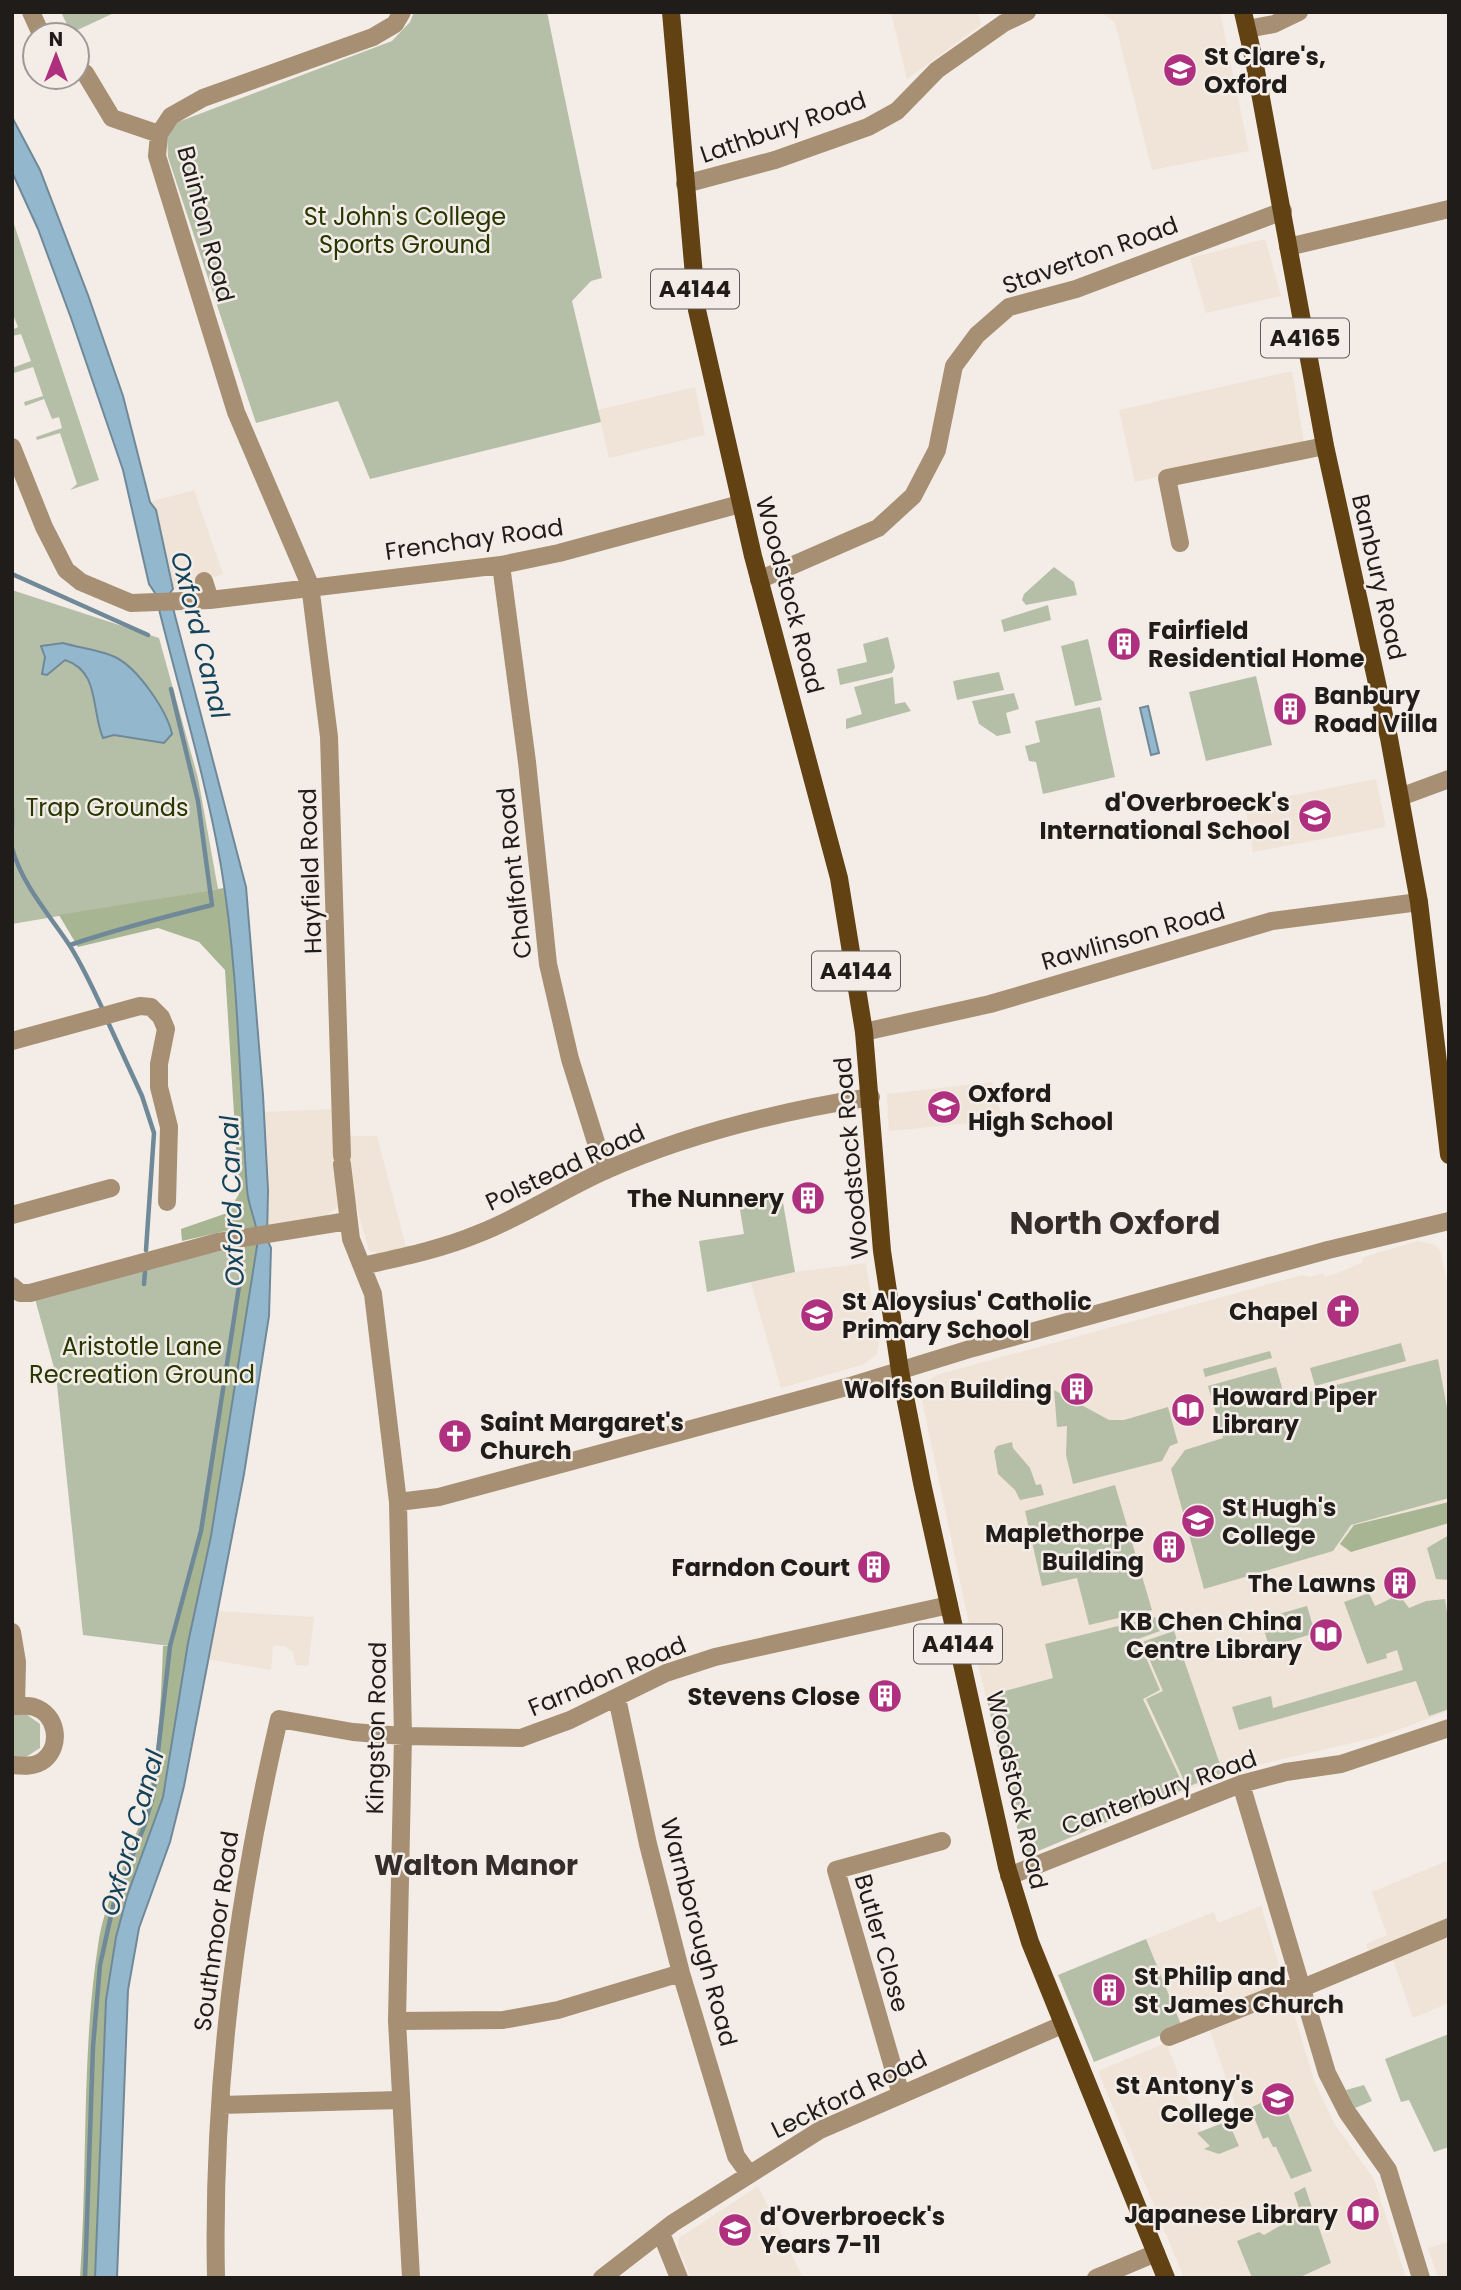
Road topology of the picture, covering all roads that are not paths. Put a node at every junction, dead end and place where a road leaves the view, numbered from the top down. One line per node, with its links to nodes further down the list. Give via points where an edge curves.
1 (402, 12): 7 (street, Bainton Road, via 395,24 373,37 203,98 171,116)
2 (671, 12): 8 (main road, Woodstock Road / A4144)
3 (1027, 12): 8 (street, Lathbury Road, via 937,70 897,111 867,127 775,160)
4 (1299, 12): 5 (street, via 1274,24)
5 (1245, 20): 10 (main road, Banbury Road / A4165)
6 (91, 83): 7 (street, via 112,118)
7 (159, 134): 19 (street, Bainton Road, via 157,156 236,412)
8 (685, 184): 14 (main road, Woodstock Road / A4144, via 697,310)
9 (1449, 209): 11 (street)
10 (1283, 211): 11 (main road, Banbury Road / A4165); 17 (street, Staverton Road, via 1076,289 1009,307 977,335 954,366 937,450 913,496 878,528)
11 (1289, 247): 12 (main road, Banbury Road / A4165)
12 (1325, 446): 15 (street, via 1167,478); 22 (main road, Banbury Road / A4165)
13 (12, 447): 20 (street, Frenchay Road, via 44,527 66,569 81,582 131,603)
14 (740, 504): 16 (street, Frenchay Road); 17 (main road, Woodstock Road / A4144)
15 (1180, 543)
16 (502, 565): 19 (street, Frenchay Road); 28 (street, Chalfont Road, via 548,964 570,1059)
17 (759, 580): 24 (main road, Woodstock Road / A4144, via 839,878)
18 (204, 581): 20 (street)
19 (310, 585): 20 (street, Frenchay Road); 33 (street, Hayfield Road, via 329,737 342,1160)
20 (210, 600)
21 (1449, 779): 22 (street)
22 (1400, 797): 23 (main road, Banbury Road / A4165)
23 (1419, 902): 24 (street, Rawlinson Road, via 1272,921 990,1004); 27 (main road, Banbury Road / A4165)
24 (864, 1032): 26 (main road, Woodstock Road / A4144)
25 (14, 1035): 30 (street, via 140,1006 151,1007 161,1017 166,1029 159,1075 169,1127)
26 (871, 1097): 28 (street, Polstead Road, via 729,1128); 36 (main road, Woodstock Road / A4144, via 882,1251)
27 (1449, 1154)
28 (605, 1171): 34 (street, Polstead Road, via 482,1233 428,1252)
29 (111, 1188): 31 (street)
30 (167, 1202)
31 (12, 1215)
32 (1449, 1221): 36 (street, via 1328,1250)
33 (349, 1230): 34 (street, Hayfield Road); 35 (street, via 293,1228 247,1236 30,1293)
34 (371, 1264): 37 (street, Kingston Road)
35 (16, 1289)
36 (900, 1371): 37 (street, via 439,1497); 38 (main road, Woodstock Road / A4144)
37 (398, 1502): 43 (street, Kingston Road)
38 (949, 1605): 40 (street, Farndon Road, via 715,1657 666,1673); 47 (main road, Woodstock Road / A4144)
39 (12, 1632): 41 (street, via 17,1662)
40 (617, 1698): 43 (street, Farndon Road, via 521,1738); 49 (street, Warnborough Road)
41 (14, 1706): 44 (street, via 33,1706 45,1712 55,1726 54,1745 44,1760 31,1766)
42 (1449, 1728): 45 (street, Canterbury Road, via 1341,1764)
43 (403, 1736): 51 (street, Kingston Road); 56 (street, Southmoor Road, via 279,1719 254,1824 231,1973)
44 (12, 1765)
45 (1241, 1784): 47 (street, Canterbury Road); 50 (street)
46 (942, 1841): 54 (street, Butler Close, via 836,1870)
47 (1009, 1876): 52 (main road, Woodstock Road / A4144)
48 (1449, 1927): 50 (street)
49 (681, 1973): 51 (street, via 558,2010 503,2020); 57 (street, Warnborough Road, via 736,2156)
50 (1300, 1987): 53 (street); 66 (street, via 1327,2073 1347,2112 1388,2170)
51 (397, 2021): 55 (street, Kingston Road)
52 (1062, 2025): 54 (street, Leckford Road); 59 (main road, Woodstock Road / A4144)
53 (1169, 2036)
54 (901, 2095): 57 (street, Leckford Road, via 820,2130)
55 (400, 2100): 56 (street); 61 (street, Kingston Road)
56 (220, 2105): 60 (street, Southmoor Road, via 214,2201)
57 (749, 2174): 58 (street, Leckford Road)
58 (661, 2233): 62 (street, Leckford Road); 63 (street)
59 (1156, 2253): 64 (street); 65 (main road, Woodstock Road / A4144)
60 (216, 2278)
61 (411, 2278)
62 (601, 2278)
63 (679, 2278)
64 (1096, 2278)
65 (1166, 2278)
66 (1422, 2278)

